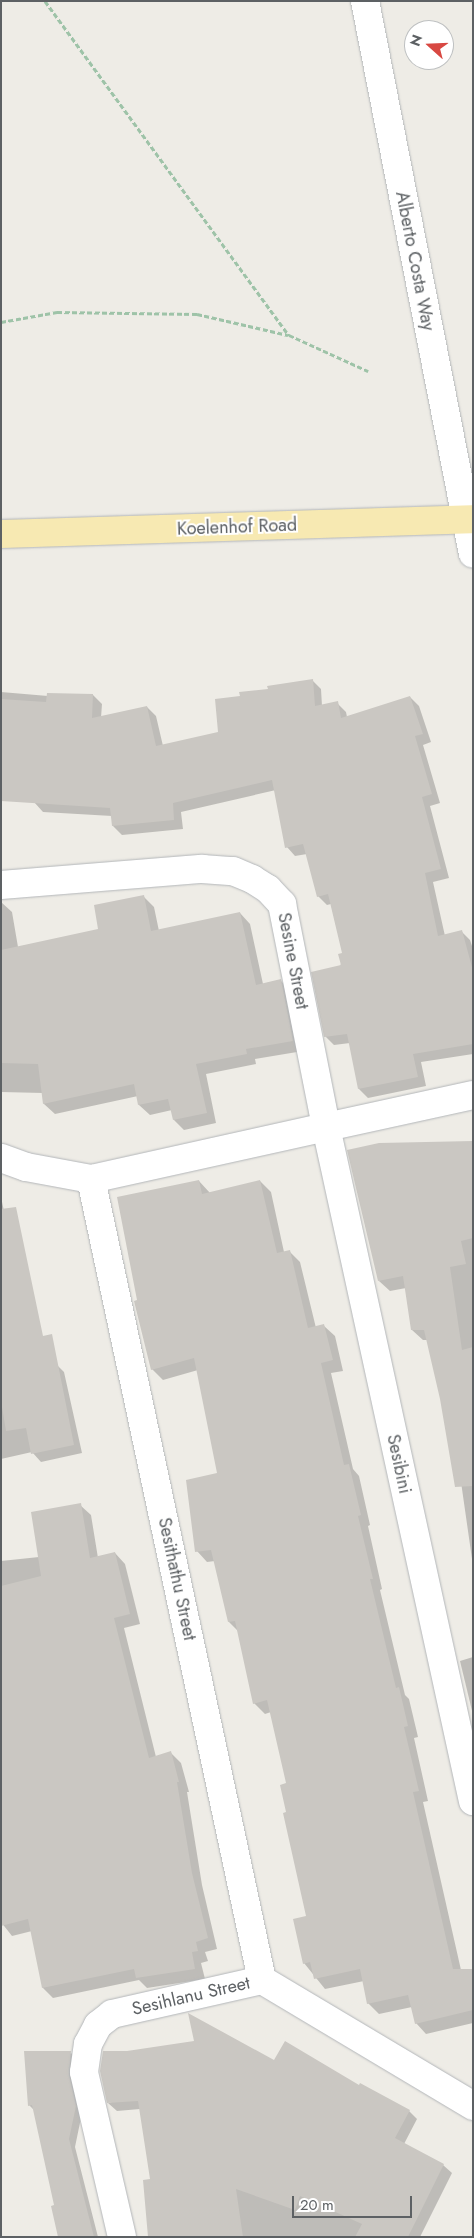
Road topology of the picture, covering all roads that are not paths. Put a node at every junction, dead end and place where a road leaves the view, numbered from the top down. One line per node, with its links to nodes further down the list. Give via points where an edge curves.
1 (365, 1): 2 (street, Alberto Costa Way)
2 (469, 520): 3 (main road, Koelenhof Road); 4 (street, Alberto Costa Way)
3 (1, 534)
4 (473, 554)
5 (1, 885): 7 (street, Sesine Street, via 202,869 233,871 268,889 282,904)
6 (473, 1095): 7 (street)
7 (326, 1127): 9 (street); 10 (street, Sesibini)
8 (1, 1158): 9 (street, via 26,1167)
9 (91, 1179): 11 (street, Sesithathu Street)
10 (473, 1801)
11 (262, 1980): 12 (street, Sesihlanu Street); 13 (street, Sesihlanu Street, via 112,2014 98,2025 88,2044 84,2072)
12 (473, 2106)
13 (122, 2237)

